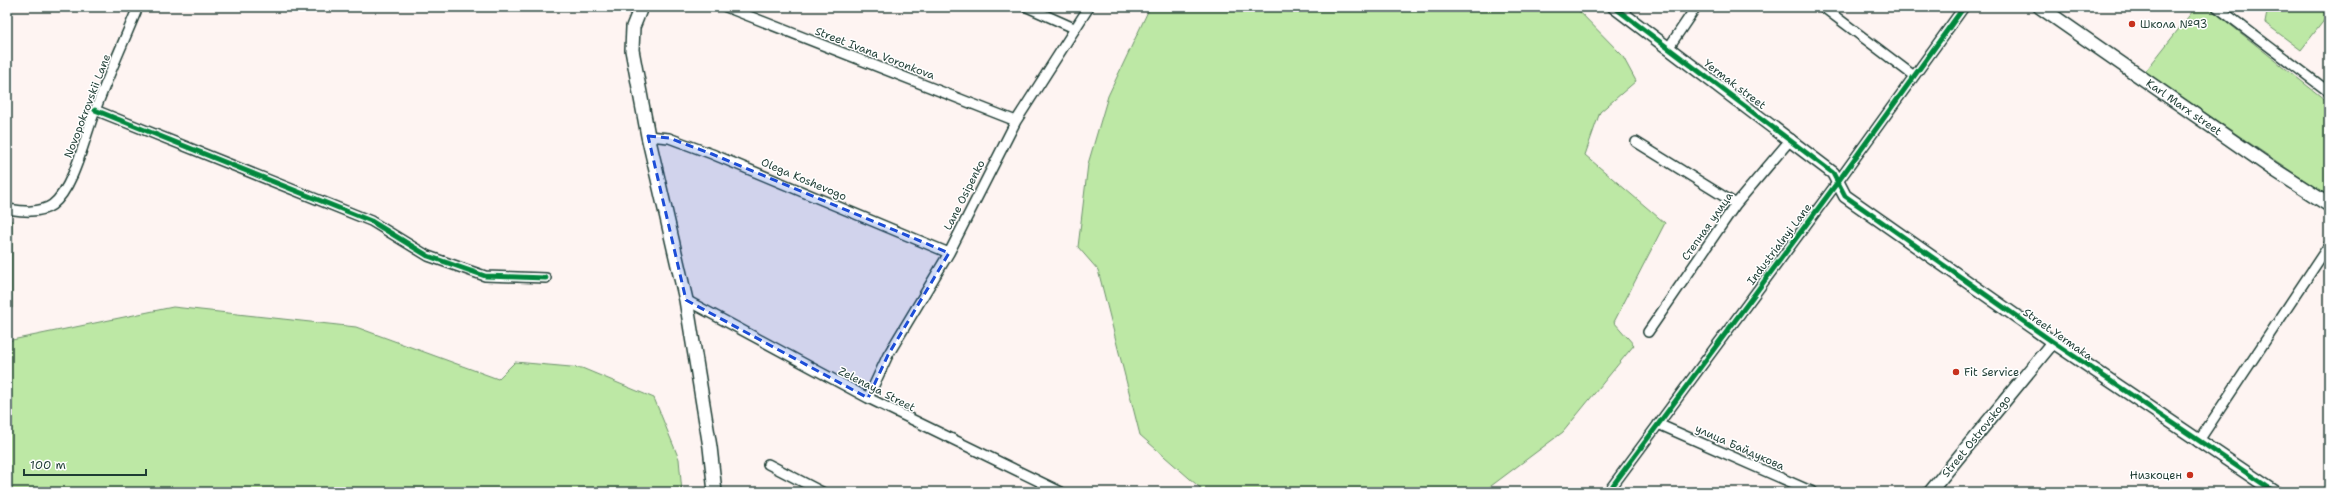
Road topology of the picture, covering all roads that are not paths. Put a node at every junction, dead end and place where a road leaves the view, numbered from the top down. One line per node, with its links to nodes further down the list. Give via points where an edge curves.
1 (138, 7): 16 (street, Novopokrovskii Lane)
2 (641, 7): 18 (main road, via 633,27 632,50)
3 (726, 7): 17 (street, Street Ivana Voronkova)
4 (1027, 7): 12 (street)
5 (1089, 7): 12 (street, Lane Osipenko)
6 (1614, 7): 13 (street, Yermak street)
7 (1696, 7): 13 (street)
8 (1822, 7): 14 (street)
9 (1964, 7): 14 (street, Industrialnyi Lane)
10 (2040, 7): 23 (main road, Karl Marx street)
11 (2217, 7): 15 (street)
12 (1074, 28): 17 (street, Lane Osipenko)
13 (1669, 47): 19 (street, Yermak street)
14 (1914, 76): 21 (street, Industrialnyi Lane)
15 (2329, 92)
16 (95, 110): 24 (street, Novopokrovskii Lane, via 69,179 58,198 48,207 21,211); 27 (street, via 371,221 428,256 485,276)
17 (1016, 121): 26 (street, Lane Osipenko)
18 (648, 136): 26 (street, Olega Koshevogo, via 669,138 712,154); 28 (main road)
19 (1791, 139): 21 (street, Yermak street, via 1833,173); 22 (street, Степная улица)
20 (1636, 142): 22 (street)
21 (1837, 183): 30 (street, Street Yermaka, via 1845,196); 32 (street, Industrialnyi Lane)
22 (1736, 204): 29 (street, Степная улица)
23 (2329, 205)
24 (7, 209)
25 (2329, 245): 33 (street)
26 (949, 253): 31 (street, Lane Osipenko, via 888,355)
27 (546, 278)
28 (686, 300): 31 (street, Zelenaya Street); 35 (main road)
29 (1648, 332)
30 (2053, 342): 33 (street, Street Yermaka); 40 (street, Street Ostrovskogo)
31 (868, 398): 37 (street, Zelenaya Street)
32 (1658, 424): 38 (street, Industrialnyi Lane); 39 (street, улица Байдукова)
33 (2198, 442): 41 (street, Street Yermaka)
34 (768, 464): 36 (street)
35 (715, 492)
36 (822, 492)
37 (1061, 492)
38 (1608, 492)
39 (1813, 492)
40 (1930, 492)
41 (2276, 492)

